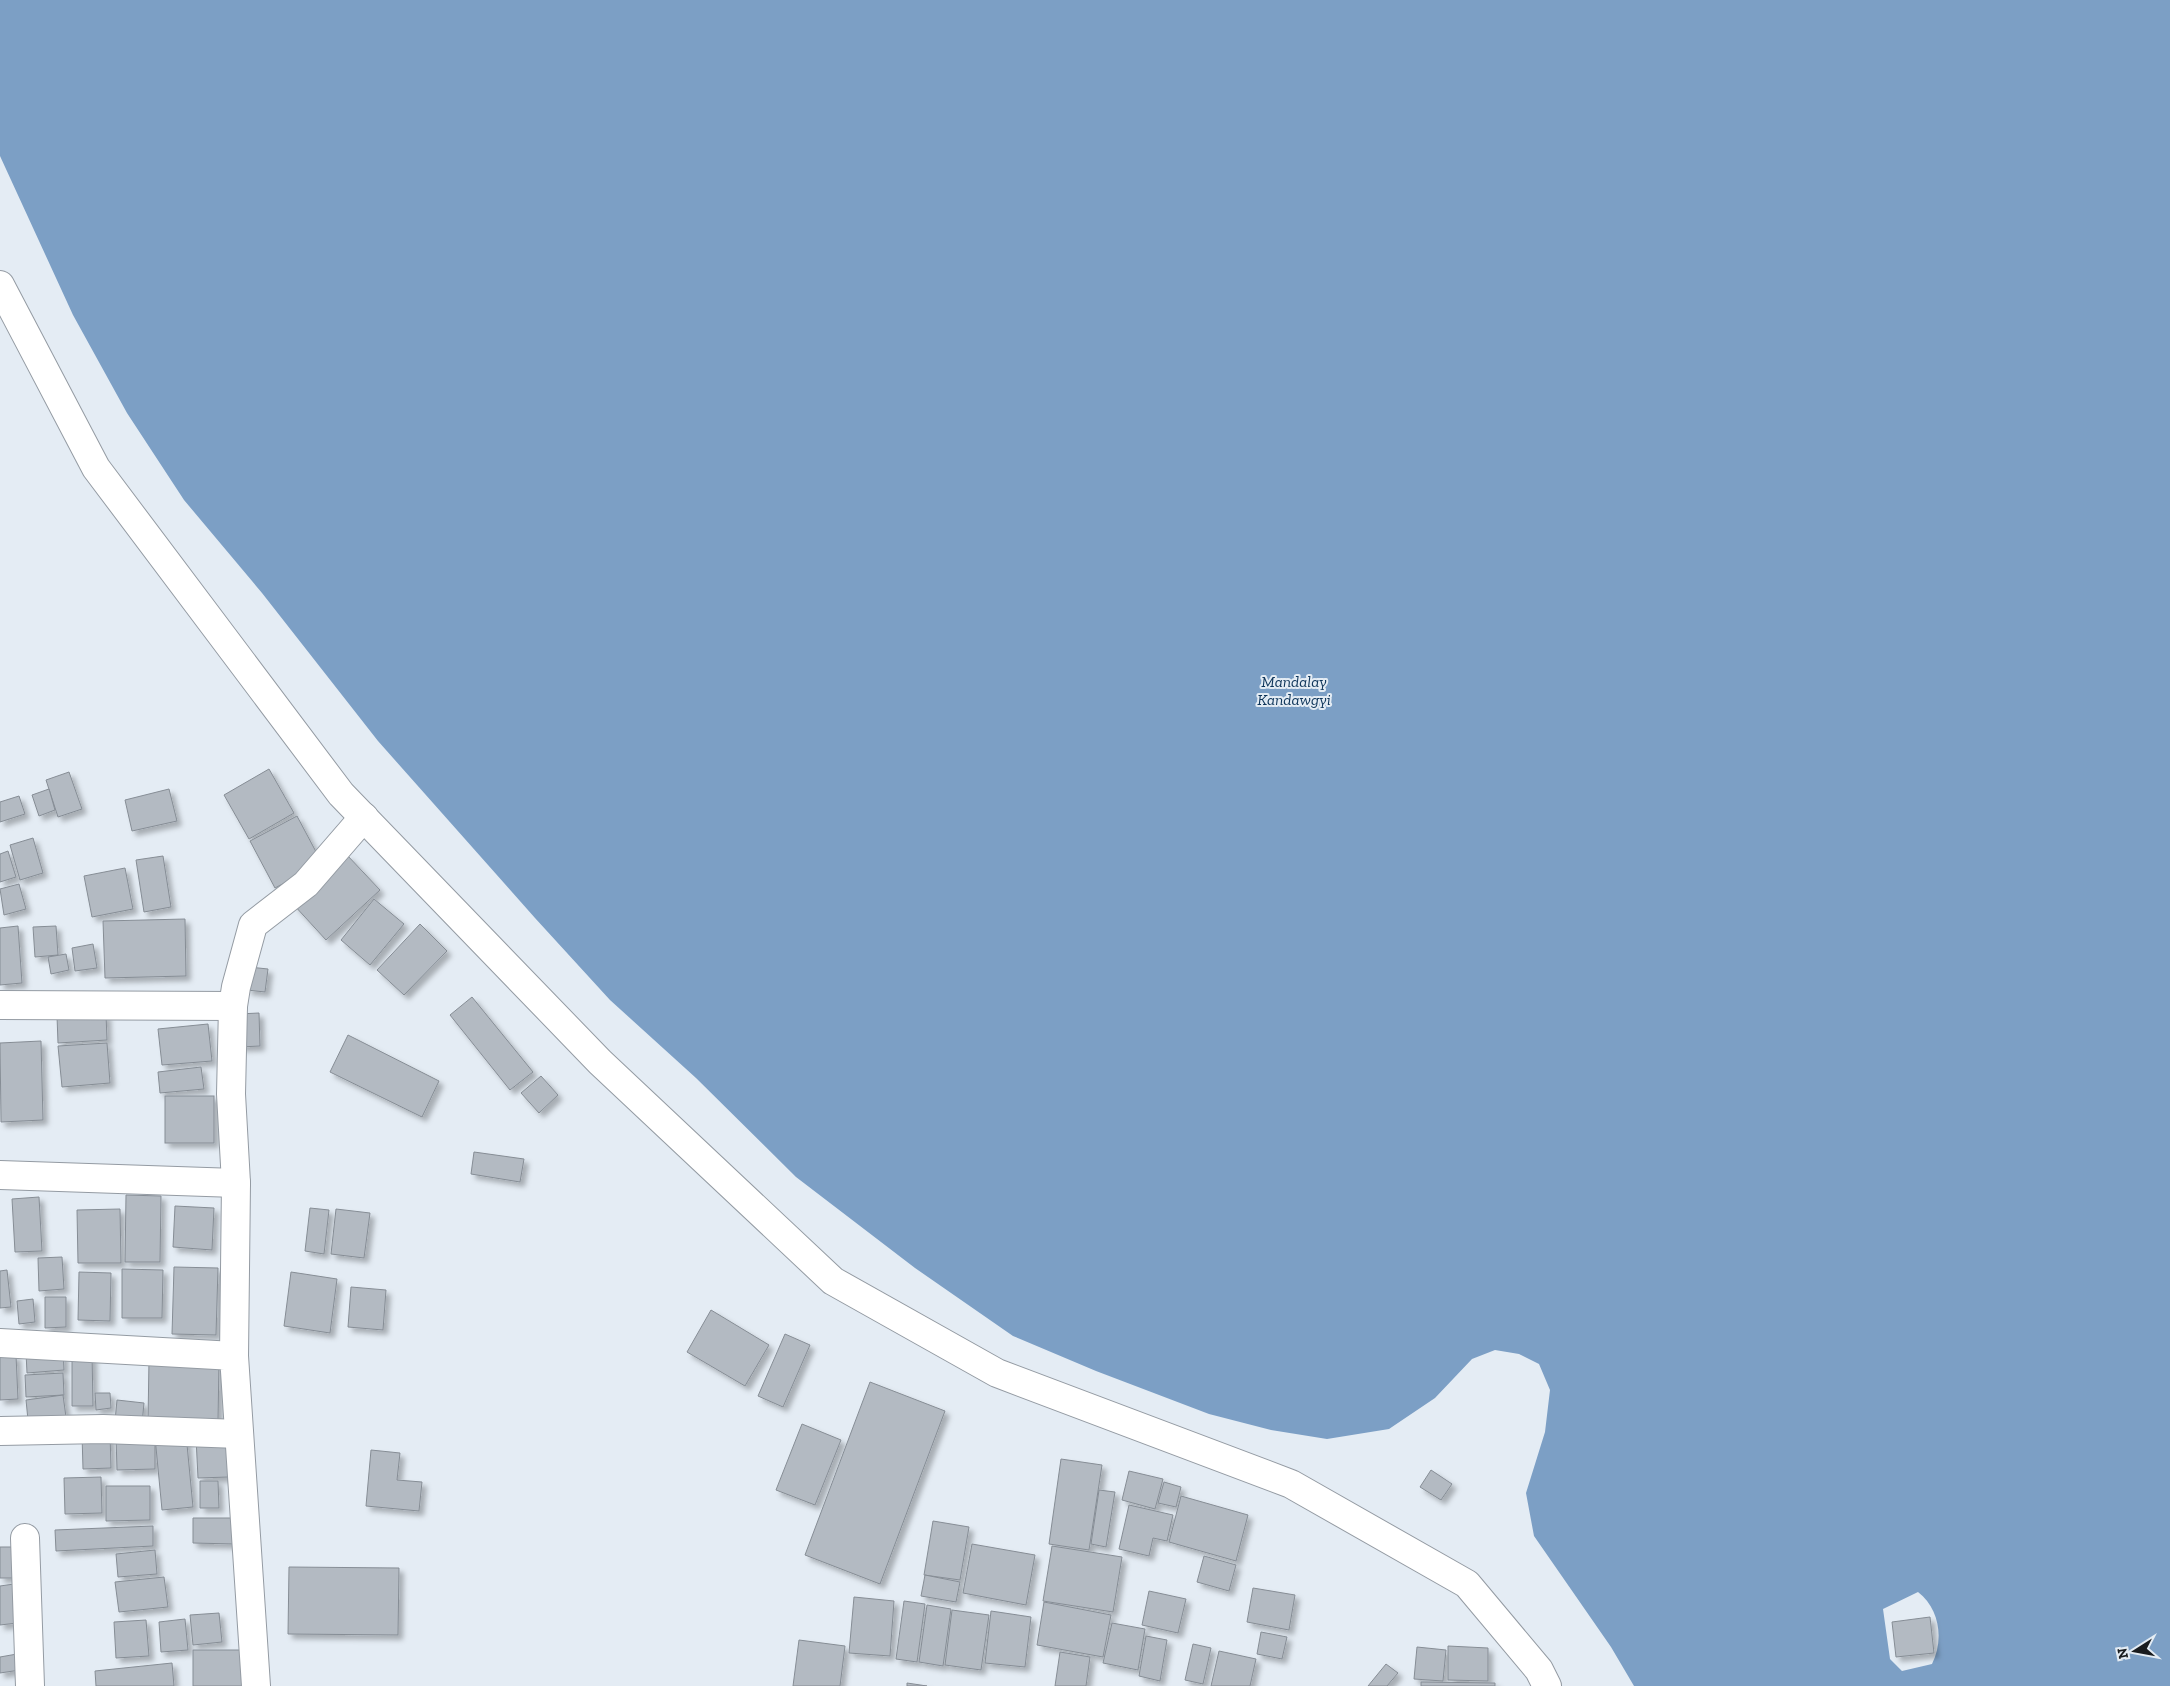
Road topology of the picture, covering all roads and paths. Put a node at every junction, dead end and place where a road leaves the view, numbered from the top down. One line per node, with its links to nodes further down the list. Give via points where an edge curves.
1 (0, 285): 2 (street, via 96,468 341,794)
2 (364, 818): 4 (street, via 306,884 253,925); 14 (street, via 600,1062 832,1281 997,1373 1291,1484 1467,1584 1539,1670)
3 (0, 1005): 4 (street)
4 (233, 1006): 6 (street, via 231,1094)
5 (0, 1175): 6 (street)
6 (236, 1183): 8 (street)
7 (0, 1343): 8 (street)
8 (234, 1356): 10 (street)
9 (0, 1430): 10 (street, via 104,1429)
10 (239, 1434): 13 (street)
11 (25, 1538): 12 (street)
12 (30, 1686)
13 (256, 1686)
14 (1547, 1686)

